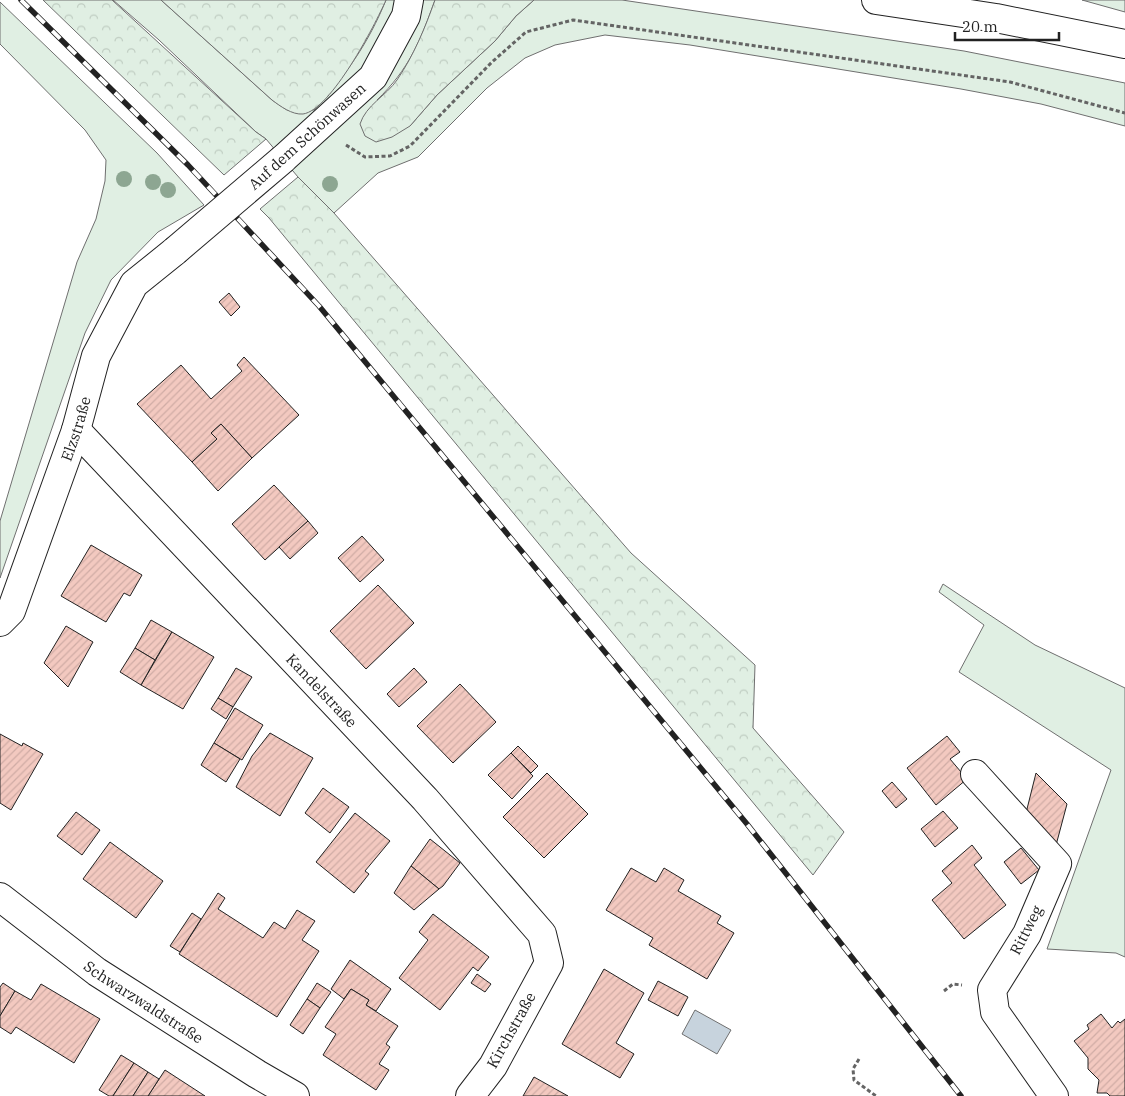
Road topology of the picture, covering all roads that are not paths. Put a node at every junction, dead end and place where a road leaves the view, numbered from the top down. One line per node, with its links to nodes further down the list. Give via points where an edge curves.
1 (409, 0): 4 (main road, Auf dem Schönwasen, bridge, via 406,16 373,77)
2 (876, 0): 3 (main road, via 996,18)
3 (1125, 44)
4 (174, 251): 5 (main road, Elzstraße, via 134,284 96,356)
5 (76, 430): 6 (main road, Elzstraße, via 11,611); 9 (main road, Kandelstraße, via 431,807 542,934)
6 (0, 622)
7 (975, 774): 12 (main road, Rittweg, via 1057,864 1027,934 992,990 995,1012)
8 (0, 897): 10 (main road, Schwarzwaldstraße, via 97,972)
9 (549, 963): 11 (main road, Kirchstraße, via 493,1066)
10 (295, 1096)
11 (470, 1096)
12 (1054, 1096)

